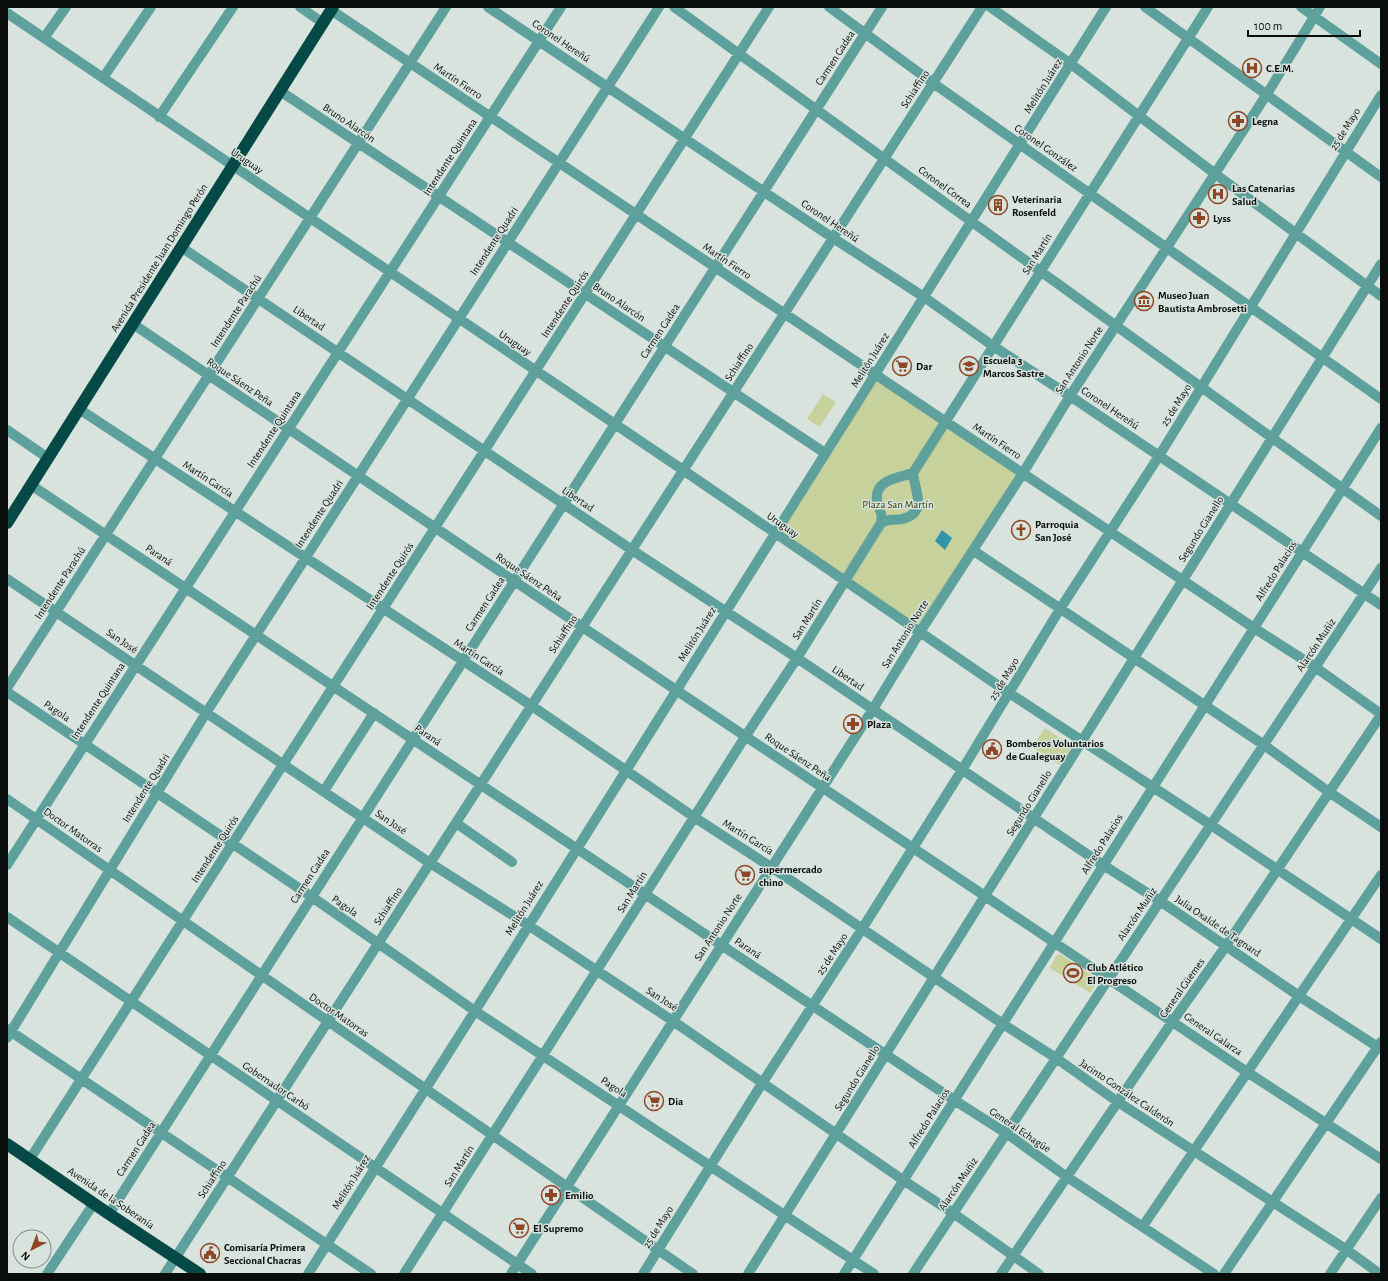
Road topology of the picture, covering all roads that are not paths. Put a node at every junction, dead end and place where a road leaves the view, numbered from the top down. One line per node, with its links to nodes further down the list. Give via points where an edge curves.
1 (66, 7): 25 (street)
2 (151, 7): 32 (street)
3 (233, 7): 40 (street)
4 (300, 7): 23 (street)
5 (446, 7): 29 (street, Intendente Parachú)
6 (488, 7): 27 (street, Coronel Hereñú)
7 (561, 7): 27 (street, Intendente Quintana)
8 (659, 7): 34 (street, Intendente Quadri)
9 (674, 7): 28 (street, Coronel Correa)
10 (770, 7): 28 (street, Intendente Quirós)
11 (829, 7): 24 (street, Coronel González)
12 (882, 7): 24 (street, Carmen Gadea)
13 (982, 7): 33 (street, Schiaffino)
14 (990, 7): 30 (street)
15 (1106, 7): 30 (street, Melitón Juárez)
16 (1145, 7): 26 (street)
17 (1208, 7): 26 (street, San Martín)
18 (1301, 7): 22 (street)
19 (1320, 7): 22 (street, San Antonio Norte)
20 (332, 8): 23 (highway, Avenida Presidente Juan Domingo Perón); 29 (street, Martín Fierro)
21 (7, 13): 25 (street, Uruguay)
22 (1314, 16): 31 (street); 36 (street, San Antonio Norte)
23 (323, 23): 35 (highway, Avenida Presidente Juan Domingo Perón)
24 (865, 34): 33 (street, Coronel González); 38 (street, Carmen Gadea)
25 (44, 38): 32 (street, Uruguay)
26 (1188, 38): 36 (street); 39 (street, San Martín)
27 (539, 41): 34 (street, Coronel Hereñú); 41 (street, Intendente Quintana)
28 (739, 54): 38 (street, Coronel Correa); 42 (street, Intendente Quirós)
29 (410, 63): 41 (street, Martín Fierro); 43 (street, Intendente Parachú)
30 (1071, 64): 39 (street); 44 (street, Melitón Juárez)
31 (1381, 64)
32 (103, 78): 40 (street, Uruguay)
33 (933, 83): 44 (street, Coronel González); 46 (street, Schiaffino)
34 (608, 87): 42 (street, Coronel Hereñú); 47 (street, Intendente Quadri)
35 (280, 91): 43 (street, Bruno Alarcón); 48 (highway, Avenida Presidente Juan Domingo Perón)
36 (1267, 94): 45 (street); 49 (street, San Antonio Norte)
37 (1381, 95): 45 (street, 25 de Mayo)
38 (817, 109): 46 (street, Coronel Correa); 51 (street, Carmen Gadea)
39 (1139, 116): 49 (street); 52 (street, San Martín)
40 (159, 117): 48 (street, Uruguay)
41 (490, 117): 47 (street, Martín Fierro); 53 (street, Intendente Quintana)
42 (685, 139): 51 (street, Coronel Hereñú); 54 (street, Intendente Quirós)
43 (358, 143): 53 (street, Bruno Alarcón); 55 (street, Intendente Parachú)
44 (1020, 144): 52 (street, Coronel González); 56 (street, Melitón Juárez)
45 (1345, 152): 50 (street); 57 (street, 25 de Mayo)
46 (884, 159): 56 (street, Coronel Correa); 58 (street, Schiaffino)
47 (559, 163): 54 (street, Martín Fierro); 59 (street, Intendente Quadri)
48 (232, 166): 55 (street, Uruguay); 60 (highway, Avenida Presidente Juan Domingo Perón)
49 (1214, 173): 57 (street); 61 (street, San Antonio Norte)
50 (1381, 177)
51 (764, 191): 58 (street, Coronel Hereñú); 63 (street, Carmen Gadea)
52 (1090, 193): 61 (street, Coronel González); 65 (street, San Martín)
53 (438, 197): 59 (street, Bruno Alarcón); 64 (street, Intendente Quintana)
54 (636, 215): 63 (street, Martín Fierro); 67 (street, Intendente Quirós)
55 (310, 218): 64 (street, Uruguay); 70 (street, Intendente Parachú)
56 (971, 221): 65 (street, Coronel Correa); 69 (street, Melitón Juárez)
57 (1295, 233): 66 (street); 71 (street, 25 de Mayo)
58 (833, 238): 69 (street, Coronel Hereñú); 72 (street, Schiaffino)
59 (508, 242): 67 (street, Bruno Alarcón); 73 (street, Intendente Quadri)
60 (181, 247): 70 (street, Libertad); 74 (highway, Avenida Presidente Juan Domingo Perón)
61 (1167, 248): 71 (street, Coronel González); 75 (street, San Antonio Norte)
62 (1381, 264): 66 (street, Segundo Gianello)
63 (715, 267): 72 (street, Martín Fierro); 77 (street, Carmen Gadea)
64 (390, 272): 73 (street, Uruguay); 78 (street, Intendente Quintana)
65 (1040, 272): 75 (street, Coronel Correa); 76 (street, San Martín)
66 (1367, 286): 68 (street); 79 (street, Segundo Gianello)
67 (585, 294): 77 (street, Bruno Alarcón); 80 (street, Intendente Quirós)
68 (1381, 296)
69 (924, 297): 76 (street, Coronel Hereñú); 81 (street, Melitón Juárez)
70 (258, 298): 78 (street, Libertad); 82 (street, Intendente Parachú)
71 (1250, 306): 79 (street, Coronel González); 83 (street, 25 de Mayo)
72 (784, 314): 81 (street, Martín Fierro); 84 (street, Schiaffino)
73 (459, 319): 80 (street, Uruguay); 86 (street, Intendente Quadri)
74 (133, 324): 82 (street, Roque Sáenz Peña); 88 (highway, Avenida Presidente Juan Domingo Perón)
75 (1116, 326): 83 (street, Coronel Correa); 85 (street, San Antonio Norte)
76 (993, 346): 85 (street, Coronel Hereñú); 89 (street, San Martín)
77 (664, 347): 84 (street, Bruno Alarcón); 90 (street, Carmen Gadea)
78 (338, 352): 86 (street, Libertad); 92 (street, Intendente Quintana)
79 (1323, 357): 87 (street, Coronel González); 94 (street, Segundo Gianello)
80 (536, 371): 90 (street, Uruguay); 95 (street, Intendente Quirós)
81 (875, 374): 89 (street, Martín Fierro); 96 (street, Melitón Juárez)
82 (209, 375): 92 (street, Roque Sáenz Peña); 99 (street, Intendente Parachú)
83 (1200, 388): 94 (street, Coronel Correa); 97 (street, 25 de Mayo)
84 (733, 393): 96 (street, Bruno Alarcón); 100 (street, Schiaffino)
85 (1070, 396): 97 (street, Coronel Hereñú); 102 (street, San Antonio Norte)
86 (408, 399): 95 (street, Libertad); 103 (street, Intendente Quadri)
87 (1381, 399)
88 (79, 409): 98 (highway, Avenida Presidente Juan Domingo Perón); 99 (street, Martín García)
89 (945, 421): 101 (street, San Martín); 102 (street, Martín Fierro)
90 (615, 424): 100 (street, Uruguay); 106 (street, Carmen Gadea)
91 (1381, 428): 105 (street, Alfredo Palacios)
92 (288, 429): 103 (street, Roque Sáenz Peña); 108 (street, Intendente Quintana)
93 (7, 430): 98 (street)
94 (1272, 438): 105 (street, Coronel Correa); 107 (street, Segundo Gianello)
95 (485, 451): 106 (street, Libertad); 112 (street, Intendente Quirós)
96 (825, 453): 114 (street, Melitón Juárez)
97 (1159, 456): 107 (street, Coronel Hereñú); 113 (street, 25 de Mayo)
98 (48, 458): 104 (highway, Avenida Presidente Juan Domingo Perón)
99 (154, 459): 108 (street, Martín García); 115 (street, Intendente Parachú)
100 (684, 470): 114 (street, Uruguay); 116 (street, Schiaffino)
101 (913, 473): 111 (street, via 889,480 879,488 877,503 882,516); 111 (street, via 919,500 917,508 907,517 887,519)
102 (1023, 473): 113 (street, Martín Fierro); 117 (street, San Antonio Norte)
103 (358, 476): 112 (street, Roque Sáenz Peña); 119 (street, Intendente Quadri)
104 (31, 485): 110 (highway, Avenida Presidente Juan Domingo Perón); 115 (street, Paraná)
105 (1342, 489): 109 (street, Coronel Correa); 118 (street, Alfredo Palacios)
106 (564, 504): 116 (street, Libertad); 122 (street, Carmen Gadea)
107 (1231, 504): 118 (street, Coronel Hereñú); 124 (street, Segundo Gianello)
108 (235, 512): 119 (street, Martín García); 125 (street, Intendente Quintana)
109 (1381, 516)
110 (7, 523)
111 (881, 523): 123 (street, San Martín)
112 (435, 528): 122 (street, Roque Sáenz Peña); 128 (street, Intendente Quirós)
113 (1110, 532): 124 (street, Martín Fierro); 129 (street, 25 de Mayo)
114 (775, 533): 123 (street, Uruguay); 130 (street, Melitón Juárez)
115 (106, 535): 125 (street, Paraná); 131 (street, Intendente Parachú)
116 (632, 550): 130 (street, Libertad); 132 (street, Schiaffino)
117 (974, 551): 129 (street); 134 (street, San Antonio Norte)
118 (1302, 552): 126 (street, Coronel Hereñú); 133 (street, Alfredo Palacios)
119 (306, 558): 128 (street, Martín García); 135 (street, Intendente Quadri)
120 (1381, 568): 126 (street, Alarcón Muñiz)
121 (7, 579): 131 (street, San José)
122 (514, 581): 132 (street, Roque Sáenz Peña); 138 (street, Carmen Gadea)
123 (844, 581): 134 (street, Uruguay); 136 (street, San Martín)
124 (1183, 581): 133 (street, Martín Fierro); 137 (street, Segundo Gianello)
125 (186, 588): 135 (street, Paraná); 139 (street, Intendente Quintana)
126 (1364, 593): 127 (street, Coronel Hereñú); 140 (street, Alarcón Muñiz)
127 (1381, 605)
128 (383, 609): 138 (street, Martín García); 141 (street, Intendente Quirós)
129 (1060, 609): 137 (street); 145 (street, 25 de Mayo)
130 (726, 611): 136 (street, Libertad); 143 (street, Melitón Juárez)
131 (56, 612): 139 (street, San José); 142 (street, Intendente Parachú)
132 (582, 627): 143 (street, Roque Sáenz Peña); 146 (street, Schiaffino)
133 (1254, 628): 140 (street, Martín Fierro); 147 (street, Alfredo Palacios)
134 (920, 632): 145 (street, Uruguay); 148 (street, San Antonio Norte)
135 (256, 635): 141 (street, Paraná); 149 (street, Intendente Quadri)
136 (797, 658): 148 (street, Libertad); 152 (street, San Martín)
137 (1134, 658): 147 (street); 154 (street, Segundo Gianello)
138 (463, 661): 146 (street, Martín García); 153 (street, Carmen Gadea)
139 (136, 665): 149 (street, San José); 155 (street, Intendente Quintana)
140 (1315, 668): 151 (street, Martín Fierro); 156 (street, Alarcón Muñiz)
141 (334, 686): 150 (street, Paraná); 157 (street, Intendente Quirós)
142 (7, 688)
143 (676, 690): 152 (street, Roque Sáenz Peña); 158 (street, Melitón Juárez)
144 (7, 692): 155 (street, Pagola)
145 (1009, 693): 154 (street, Uruguay); 159 (street, 25 de Mayo)
146 (532, 706): 158 (street, Martín García); 160 (street, Schiaffino)
147 (1204, 706): 156 (street); 162 (street, Alfredo Palacios)
148 (873, 709): 159 (street, Libertad); 161 (street, San Antonio Norte)
149 (206, 713): 157 (street, San José); 165 (street, Intendente Quadri)
150 (374, 713): 153 (street, Paraná); 163 (street)
151 (1381, 714): 164 (street, General Güemes)
152 (745, 737): 161 (street, Roque Sáenz Peña); 168 (street, San Martín)
153 (413, 739): 160 (street, Paraná); 167 (street, Carmen Gadea)
154 (1082, 741): 162 (street, Uruguay); 169 (street, Segundo Gianello)
155 (85, 744): 165 (street, Pagola); 170 (street, Intendente Quintana)
156 (1264, 745): 164 (street); 172 (street, Alarcón Muñiz)
157 (283, 764): 163 (street, San José); 174 (street, Intendente Quirós)
158 (625, 770): 168 (street, Martín García); 175 (street, Melitón Juárez)
159 (962, 770): 169 (street, Julia Oxalde de Tagnard); 176 (street, 25 de Mayo)
160 (481, 785): 171 (street, Schiaffino); 175 (street, Paraná)
161 (822, 787): 176 (street, Roque Sáenz Peña); 181 (street, San Antonio Norte)
162 (1152, 788): 172 (street, Uruguay); 180 (street, Alfredo Palacios)
163 (324, 791): 167 (street, San José)
164 (1328, 792): 173 (street); 182 (street, General Güemes)
165 (157, 793): 174 (street, Pagola); 183 (street, Intendente Quadri)
166 (7, 799): 170 (street, Doctor Matorras)
167 (363, 817): 178 (street, San José); 187 (street, Carmen Gadea)
168 (694, 818): 181 (street, Martín García); 185 (street, San Martín)
169 (1034, 818): 180 (street, Julia Oxalde de Tagnard); 186 (street, Segundo Gianello)
170 (36, 819): 179 (street, Intendente Quintana); 183 (street, Doctor Matorras)
171 (456, 823): 177 (street); 178 (street, Schiaffino)
172 (1211, 825): 182 (street, Uruguay); 188 (street, Alarcón Muñiz)
173 (1381, 827)
174 (233, 843): 187 (street, Pagola); 191 (street, Intendente Quirós)
175 (576, 848): 185 (street, Paraná); 192 (street, Melitón Juárez)
176 (912, 848): 186 (street, General Galarza); 193 (street, 25 de Mayo)
177 (512, 862)
178 (430, 863): 192 (street, San José); 196 (street, Schiaffino)
179 (7, 864)
180 (1103, 865): 188 (street, Julia Oxalde de Tagnard); 195 (street, Alfredo Palacios)
181 (771, 866): 193 (street, Martín García); 197 (street, San Antonio Norte)
182 (1276, 870): 190 (street, Uruguay); 198 (street, General Güemes)
183 (110, 871): 191 (street, Doctor Matorras); 199 (street, Intendente Quadri)
184 (1381, 875): 190 (street)
185 (645, 894): 197 (street, Paraná); 200 (street, San Martín)
186 (985, 896): 195 (street, General Galarza); 202 (street, Segundo Gianello)
187 (312, 897): 196 (street, Pagola); 201 (street, Carmen Gadea)
188 (1160, 901): 198 (street, Julia Oxalde de Tagnard); 203 (street, Alarcón Muñiz)
189 (7, 918): 199 (street, Gobernador Carbó)
190 (1351, 919): 194 (street, Uruguay); 204 (street)
191 (183, 921): 201 (street, Doctor Matorras); 205 (street, Intendente Quirós)
192 (528, 925): 200 (street, San José); 207 (street, Melitón Juárez)
193 (862, 929): 202 (street, Jacinto González Calderón); 206 (street, 25 de Mayo)
194 (1381, 939)
195 (1054, 942): 203 (street, General Galarza); 211 (street, Alfredo Palacios)
196 (378, 944): 207 (street, Pagola); 209 (street, Schiaffino)
197 (721, 945): 206 (street, Paraná); 208 (street, San Antonio Norte)
198 (1226, 946): 204 (street, Julia Oxalde de Tagnard); 210 (street, General Güemes)
199 (59, 953): 205 (street, Gobernador Carbó); 212 (street, Intendente Quadri)
200 (596, 971): 208 (street, San José); 216 (street, San Martín)
201 (261, 976): 209 (street, Doctor Matorras); 215 (street, Carmen Gadea)
202 (934, 977): 211 (street, Jacinto González Calderón); 214 (street, Segundo Gianello)
203 (1108, 979): 210 (street, General Galarza); 217 (street, Alarcón Muñiz)
204 (1299, 996): 213 (street, Julia Oxalde de Tagnard); 218 (street)
205 (131, 1002): 215 (street, Gobernador Carbó); 219 (street, Intendente Quirós)
206 (812, 1006): 214 (street, General Echagüe); 220 (street, 25 de Mayo)
207 (475, 1011): 216 (street, Pagola); 221 (street, Melitón Juárez)
208 (673, 1021): 220 (street, San José); 225 (street, San Antonio Norte)
209 (328, 1022): 221 (street, Doctor Matorras); 223 (street, Schiaffino)
210 (1172, 1022): 218 (street, General Galarza); 224 (street, General Güemes)
211 (1003, 1024): 217 (street, Jacinto González Calderón); 222 (street, Alfredo Palacios)
212 (8, 1033): 219 (street)
213 (1380, 1046): 226 (street)
214 (886, 1054): 222 (street, General Echagüe); 229 (street, Segundo Gianello)
215 (210, 1055): 223 (street, Gobernador Carbó); 227 (street, Carmen Gadea)
216 (543, 1055): 225 (street, Pagola); 230 (street, San Martín)
217 (1056, 1058): 224 (street, Jacinto González Calderón); 228 (street, Alarcón Muñiz)
218 (1247, 1072): 226 (street, General Galarza); 232 (street)
219 (82, 1079): 227 (street); 233 (street, Intendente Quirós)
220 (763, 1082): 229 (street, San José); 236 (street, 25 de Mayo)
221 (425, 1088): 230 (street, Doctor Matorras); 235 (street, Melitón Juárez)
222 (954, 1100): 228 (street, General Echagüe); 239 (street, Alfredo Palacios)
223 (277, 1101): 235 (street, Gobernador Carbó); 237 (street, Schiaffino)
224 (1118, 1102): 232 (street, Jacinto González Calderón); 238 (street, General Güemes)
225 (619, 1105): 236 (street, Pagola); 240 (street, San Antonio Norte)
226 (1326, 1124): 234 (street, General Galarza); 242 (street)
227 (161, 1132): 237 (street); 246 (street, Carmen Gadea)
228 (1006, 1133): 238 (street, General Echagüe); 245 (street, Alarcón Muñiz)
229 (836, 1134): 239 (street, San José); 247 (street, Segundo Gianello)
230 (492, 1136): 240 (street, Doctor Matorras); 244 (street, San Martín)
231 (7, 1144): 233 (highway, Avenida de la Soberanía)
232 (1194, 1152): 242 (street, Jacinto González Calderón); 248 (street)
233 (30, 1159): 243 (highway, Avenida de la Soberanía)
234 (1381, 1159)
235 (376, 1166): 244 (street, Gobernador Carbó); 249 (street, Melitón Juárez)
236 (710, 1166): 247 (street, Pagola); 250 (street, 25 de Mayo)
237 (228, 1177): 249 (street); 253 (street, Schiaffino)
238 (1067, 1177): 248 (street, General Echagüe); 252 (street, General Güemes)
239 (904, 1180): 245 (street, San José); 254 (street, Alfredo Palacios)
240 (566, 1187): 250 (street, Doctor Matorras); 255 (street, San Antonio Norte)
241 (1381, 1198): 251 (street)
242 (1272, 1202): 251 (street, Jacinto González Calderón); 273 (street)
243 (94, 1203): 246 (highway, Avenida de la Soberanía); 256 (street)
244 (443, 1213): 255 (street, Gobernador Carbó); 261 (street, San Martín)
245 (953, 1213): 252 (street, San José); 269 (street, Alarcón Muñiz)
246 (109, 1214): 253 (highway, Avenida de la Soberanía)
247 (785, 1216): 254 (street, Pagola); 266 (street, Segundo Gianello)
248 (1143, 1226): 272 (street, General Echagüe)
249 (327, 1244): 259 (street, Melitón Juárez); 260 (street)
250 (658, 1250): 264 (street, 25 de Mayo); 265 (street, Doctor Matorras)
251 (1347, 1250): 274 (street); 275 (street, Jacinto González Calderón)
252 (1013, 1256): 270 (street, General Güemes); 271 (street, San José)
253 (176, 1258): 257 (street, Schiaffino); 258 (highway, Avenida de la Soberanía)
254 (853, 1260): 267 (street, Alfredo Palacios); 268 (street, Pagola)
255 (517, 1264): 262 (street, San Antonio Norte); 263 (street, Gobernador Carbó)
256 (47, 1274)
257 (165, 1274)
258 (200, 1274)
259 (308, 1274)
260 (371, 1274)
261 (404, 1274)
262 (511, 1274)
263 (532, 1274)
264 (643, 1274)
265 (693, 1274)
266 (748, 1274)
267 (844, 1274)
268 (874, 1274)
269 (913, 1274)
270 (1001, 1274)
271 (1039, 1274)
272 (1214, 1274)
273 (1224, 1274)
274 (1330, 1274)
275 (1380, 1274)

